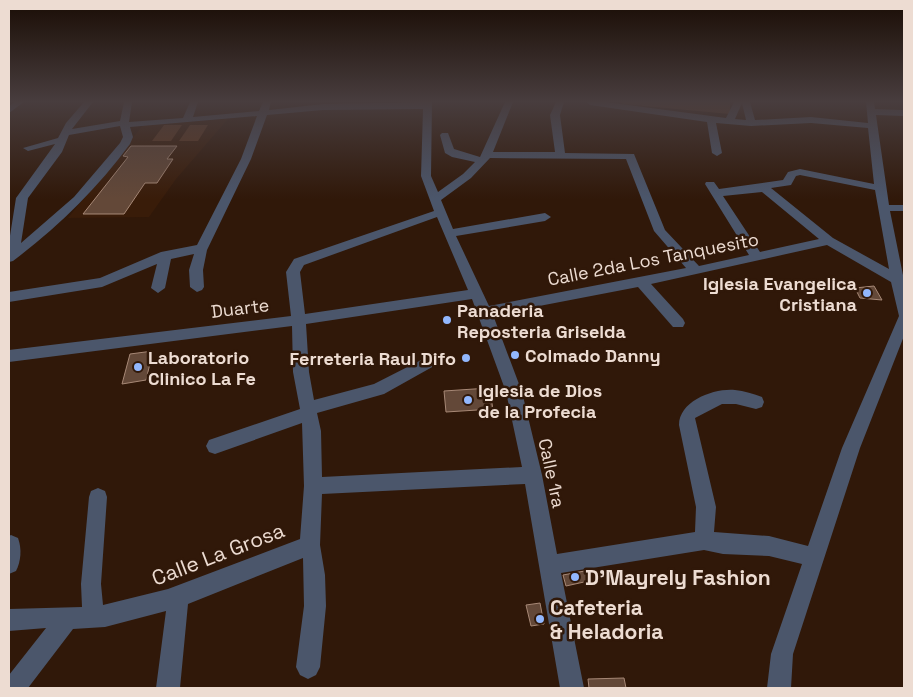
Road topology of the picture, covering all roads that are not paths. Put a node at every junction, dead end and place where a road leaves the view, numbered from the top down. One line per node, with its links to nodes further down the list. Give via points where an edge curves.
1 (76, 135): 10 (street)
2 (127, 135): 26 (street, via 125,144 84,192 42,234)
3 (255, 135): 24 (street, via 221,213)
4 (427, 135): 18 (street, Calle 1ra, via 426,170)
5 (445, 135): 14 (street, via 449,151 456,155)
6 (494, 135): 14 (street)
7 (557, 135): 13 (street)
8 (714, 135): 12 (street)
9 (873, 135): 16 (street)
10 (64, 137): 11 (street); 17 (street, via 58,152)
11 (28, 148)
12 (718, 154)
13 (560, 155): 14 (street); 28 (street, via 630,156 660,231)
14 (484, 158): 18 (street, Calle La Grosa)
15 (764, 188): 16 (street, via 787,183 792,174 800,172); 23 (street); 27 (street, via 713,188)
16 (880, 188): 19 (street)
17 (15, 203): 26 (street)
18 (438, 205): 22 (street, Calle 1ra); 38 (street, Calle La Grosa, via 299,262 293,272)
19 (884, 208): 20 (street); 29 (street)
20 (904, 208)
21 (545, 217): 22 (street)
22 (448, 232): 33 (street, Calle 1ra)
23 (829, 242): 27 (street, Calle 2da Los Tanquesito); 29 (street)
24 (201, 249): 25 (street); 31 (street, via 196,270)
25 (165, 255): 32 (street); 34 (street, via 102,282)
26 (11, 256)
27 (757, 257): 28 (street, Calle 2da Los Tanquesito)
28 (696, 271): 30 (street, Calle 2da Los Tanquesito)
29 (897, 279): 36 (street)
30 (641, 281): 35 (street, Calle 2da Los Tanquesito); 39 (street)
31 (197, 287)
32 (158, 288)
33 (476, 294): 35 (street, Calle 1ra); 38 (street, Duarte)
34 (9, 297)
35 (485, 312): 45 (street, Calle 1ra, via 512,385)
36 (904, 313)
37 (904, 319): 50 (street, via 851,448)
38 (299, 320): 40 (street, Duarte); 43 (street, Calle La Grosa, via 299,357)
39 (678, 323)
40 (9, 356)
41 (430, 362): 43 (street, via 378,389)
42 (756, 402): 48 (street, via 736,396 721,397 692,410 687,416 706,507)
43 (308, 411): 44 (street); 46 (street, Calle La Grosa, via 312,431)
44 (215, 446)
45 (533, 475): 46 (street); 51 (street, Calle 1ra)
46 (313, 486): 49 (street, Calle La Grosa)
47 (98, 497): 53 (street, via 91,584)
48 (704, 540): 50 (street, via 769,546); 51 (street)
49 (310, 545): 52 (street, Calle La Grosa); 56 (street, via 316,600)
50 (814, 557): 60 (street, via 782,654)
51 (550, 565): 59 (street, Calle 1ra)
52 (178, 596): 53 (street, Calle La Grosa); 58 (street)
53 (93, 617): 54 (street, Calle La Grosa)
54 (67, 618): 55 (street, Calle La Grosa); 57 (street)
55 (9, 620)
56 (308, 668)
57 (12, 688)
58 (168, 688)
59 (572, 688)
60 (779, 688)

